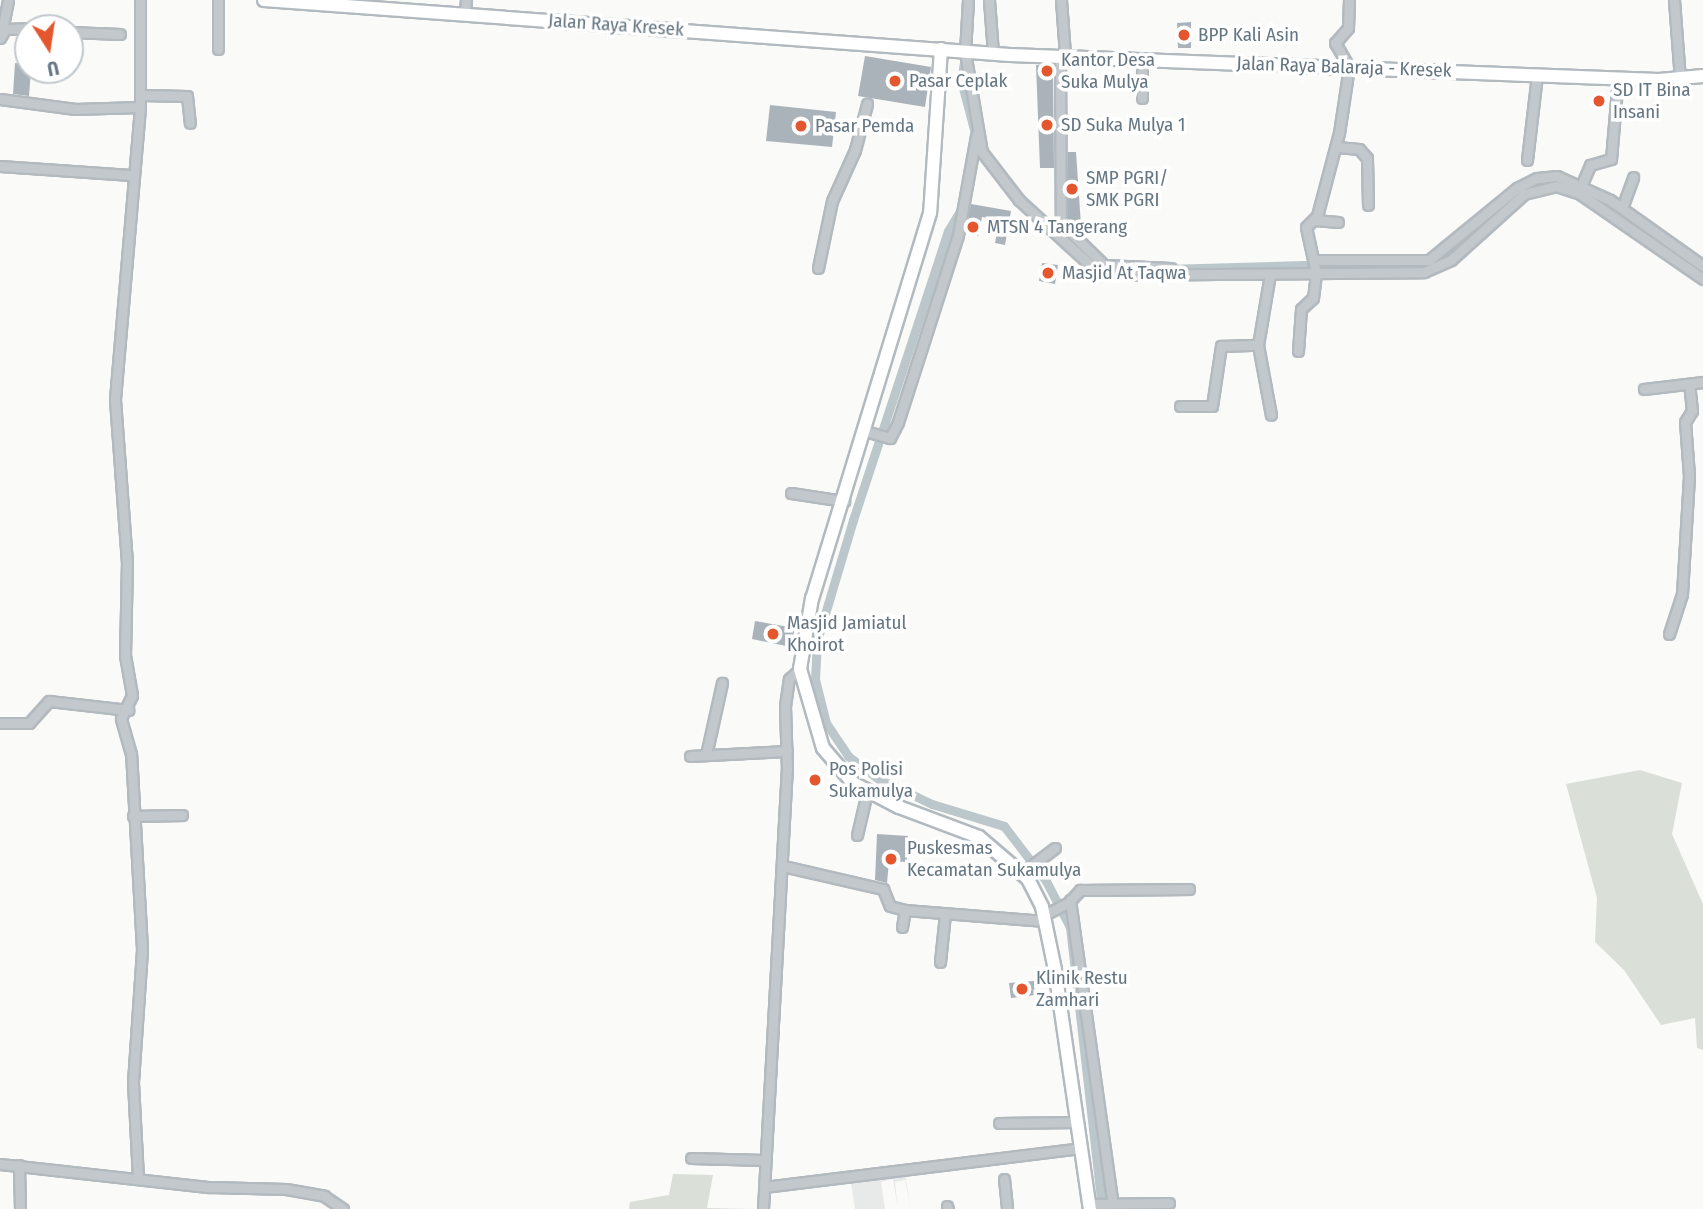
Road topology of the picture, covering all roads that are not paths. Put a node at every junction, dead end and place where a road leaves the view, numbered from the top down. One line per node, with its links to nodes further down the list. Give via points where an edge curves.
1 (8, 0): 13 (street)
2 (140, 0): 25 (street)
3 (218, 0): 14 (street)
4 (264, 0): 10 (main road, Jalan Raya Kresek)
5 (968, 0): 16 (street)
6 (989, 0): 17 (street)
7 (1061, 0): 18 (street)
8 (1349, 0): 20 (street, via 1348,28 1335,45)
9 (1674, 0): 24 (street)
10 (466, 7): 15 (main road, Jalan Raya Kresek)
11 (84, 33): 12 (street)
12 (120, 34)
13 (1, 35)
14 (218, 49)
15 (941, 49): 16 (main road, Jalan Raya Kresek); 55 (main road, via 930,213)
16 (967, 52): 17 (main road, Jalan Raya Kresek); 31 (street)
17 (989, 53): 18 (main road, Jalan Raya Balaraja - Kresek)
18 (1063, 55): 19 (main road, Jalan Raya Balaraja - Kresek); 45 (street, via 1061,223 1104,265)
19 (1142, 59): 20 (main road, Jalan Raya Balaraja - Kresek); 26 (street)
20 (1349, 67): 21 (main road, Jalan Raya Balaraja - Kresek); 32 (street)
21 (1536, 75): 23 (main road, Jalan Raya Balaraja - Kresek); 33 (street)
22 (1703, 76): 24 (main road, Jalan Raya Balaraja - Kresek)
23 (1618, 78): 24 (main road, Jalan Raya Balaraja - Kresek); 37 (street, via 1611,159 1590,166)
24 (1680, 79)
25 (141, 95): 29 (street); 30 (street, via 187,96)
26 (1142, 98)
27 (0, 99): 29 (street, via 75,109)
28 (867, 104): 44 (street, via 855,150 832,201)
29 (140, 107): 35 (street)
30 (190, 123)
31 (977, 134): 46 (street, via 988,165 1094,272 1137,278); 55 (street, via 958,235 898,422 892,437)
32 (1337, 147): 38 (street, via 1359,149 1367,158); 40 (street)
33 (1527, 160)
34 (0, 166): 35 (street)
35 (131, 175): 61 (street, via 115,399 127,563 125,656 132,695)
36 (1633, 177): 39 (street)
37 (1583, 184): 39 (street); 42 (street, via 1557,176 1529,181 1429,260)
38 (1368, 205)
39 (1622, 208): 43 (street)
40 (1315, 220): 41 (street); 42 (street, via 1306,229)
41 (1338, 222)
42 (1316, 266): 46 (street); 47 (street, via 1431,270 1451,260 1524,194 1556,186 1580,194); 49 (street, via 1313,298 1301,309)
43 (1703, 266)
44 (818, 268)
45 (1171, 268)
46 (1270, 274): 48 (street)
47 (1703, 279)
48 (1258, 345): 53 (street, via 1221,346 1212,406); 54 (street)
49 (1297, 351)
50 (1703, 382): 51 (street)
51 (1689, 384): 52 (street); 58 (street, via 1692,411 1685,422 1689,476 1682,594)
52 (1644, 389)
53 (1180, 406)
54 (1271, 415)
55 (865, 431): 57 (main road)
56 (791, 493): 57 (street)
57 (844, 501): 59 (main road, via 813,598)
58 (1669, 634)
59 (800, 669): 63 (street, via 789,679); 66 (main road, via 822,748)
60 (722, 682): 64 (street)
61 (128, 710): 62 (street, via 49,701 29,723); 67 (street, via 121,718 131,754)
62 (0, 723)
63 (787, 751): 64 (street); 71 (street)
64 (706, 755): 65 (street)
65 (690, 756)
66 (867, 792): 69 (street); 72 (main road, via 979,837)
67 (134, 816): 68 (street); 87 (street, via 142,949 133,1068)
68 (182, 816)
69 (857, 835)
70 (1055, 848): 72 (street)
71 (783, 866): 75 (street, via 883,889 887,904); 84 (street)
72 (1026, 869): 77 (main road)
73 (1189, 889): 74 (street, via 1086,889)
74 (1069, 902): 77 (street); 90 (street)
75 (905, 911): 76 (street); 78 (street)
76 (944, 914): 77 (street); 79 (street)
77 (1048, 915): 80 (main road)
78 (902, 927)
79 (940, 962)
80 (1077, 1122): 81 (street); 82 (main road)
81 (999, 1123)
82 (1081, 1148): 89 (street); 92 (main road)
83 (691, 1157): 84 (street)
84 (764, 1160): 89 (street)
85 (0, 1164): 86 (street)
86 (19, 1166): 87 (street); 93 (street)
87 (138, 1178): 94 (street, via 286,1189 324,1196)
88 (1004, 1179): 96 (street)
89 (764, 1187): 95 (street)
90 (1109, 1200): 91 (street); 92 (street)
91 (1169, 1203)
92 (1090, 1205)
93 (20, 1209)
94 (343, 1209)
95 (763, 1209)
96 (1007, 1209)

